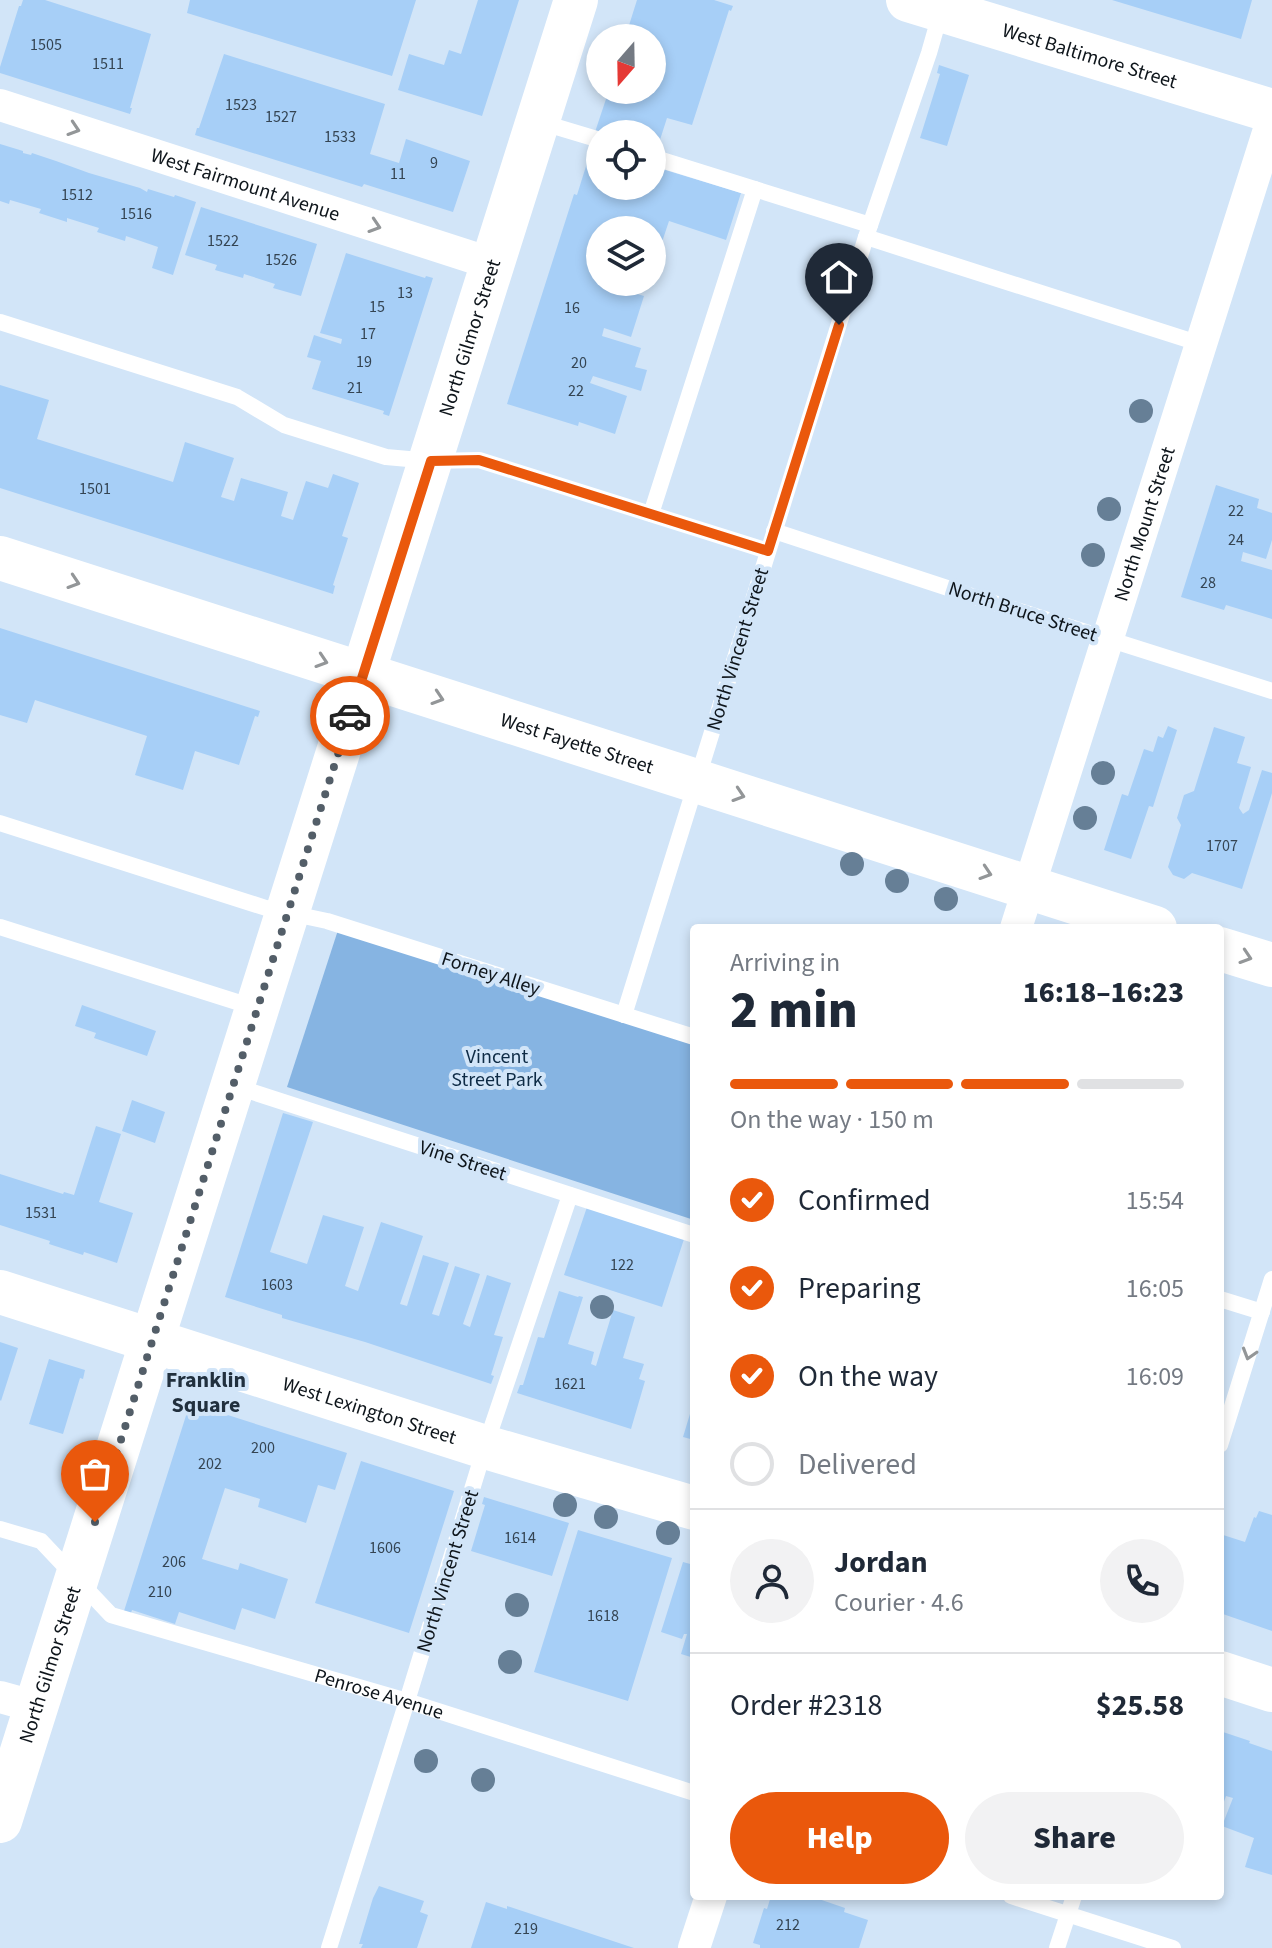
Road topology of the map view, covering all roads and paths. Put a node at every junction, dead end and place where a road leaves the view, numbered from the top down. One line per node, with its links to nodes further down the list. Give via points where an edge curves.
1 (576, 0): 6 (street, North Gilmor Street)
2 (925, 5): 4 (street, West Baltimore Street); 10 (lane, North Vincent Street, via 929,53)
3 (0, 105): 11 (street, West Fairmount Avenue, one-way to 11)
4 (1272, 111)
5 (1272, 120): 13 (street, North Mount Street)
6 (538, 121): 7 (lane); 11 (street, North Gilmor Street)
7 (586, 136)
8 (666, 161): 9 (lane)
9 (755, 189): 10 (lane); 15 (lane)
10 (868, 231): 13 (lane); 16 (lane, North Vincent Street)
11 (493, 264): 14 (street, North Gilmor Street)
12 (0, 322): 14 (lane, via 237,397 284,425 386,457)
13 (1201, 344): 19 (street, North Mount Street)
14 (431, 461): 15 (lane, via 479,460); 20 (street, North Gilmor Street)
15 (651, 514): 17 (lane)
16 (774, 531): 17 (lane, North Vincent Street); 19 (lane, North Bruce Street)
17 (768, 551): 22 (lane, North Vincent Street)
18 (0, 558): 20 (street, West Fayette Street, one-way to 20)
19 (1108, 638): 21 (lane, North Bruce Street); 24 (street, North Mount Street)
20 (363, 674): 22 (street, West Fayette Street, one-way to 22); 25 (street, North Gilmor Street)
21 (1272, 691)
22 (696, 781): 24 (street, West Fayette Street, one-way to 24); 32 (lane, North Vincent Street)
23 (0, 823): 25 (lane)
24 (1029, 887): 26 (street, North Mount Street); 27 (street, West Fayette Street)
25 (288, 912): 31 (street, North Gilmor Street); 32 (lane, Forney Alley)
26 (1017, 924)
27 (1143, 924)
28 (0, 927): 31 (lane)
29 (1224, 950): 30 (street, one-way to 30)
30 (1272, 965)
31 (257, 1009): 34 (street, North Gilmor Street)
32 (624, 1015): 33 (lane, Forney Alley)
33 (690, 1036)
34 (233, 1085): 35 (lane, Vine Street); 41 (street, North Gilmor Street)
35 (570, 1195): 36 (lane, Vine Street); 43 (lane, North Vincent Street)
36 (690, 1234)
37 (1272, 1279): 40 (lane)
38 (0, 1292): 41 (street, West Lexington Street)
39 (1224, 1300): 40 (lane)
40 (1262, 1312): 42 (lane, one-way to 42)
41 (152, 1340): 43 (street, West Lexington Street); 46 (street, North Gilmor Street)
42 (1224, 1432)
43 (485, 1447): 44 (street, West Lexington Street); 49 (lane, North Vincent Street)
44 (690, 1507)
45 (0, 1529): 46 (lane, Penrose Avenue, via 41,1541)
46 (77, 1580): 49 (lane, Penrose Avenue, via 111,1615); 50 (street, North Gilmor Street)
47 (1224, 1674): 48 (street)
48 (1272, 1690)
49 (407, 1701): 51 (lane, Penrose Avenue); 57 (lane, North Vincent Street)
50 (18, 1702): 52 (street, North Gilmor Street)
51 (690, 1792)
52 (0, 1821)
53 (710, 1900): 58 (street)
54 (1023, 1900): 56 (lane)
55 (1073, 1900): 56 (lane)
56 (1068, 1915): 59 (lane); 60 (lane)
57 (329, 1948)
58 (694, 1948)
59 (1057, 1948)
60 (1173, 1948)

